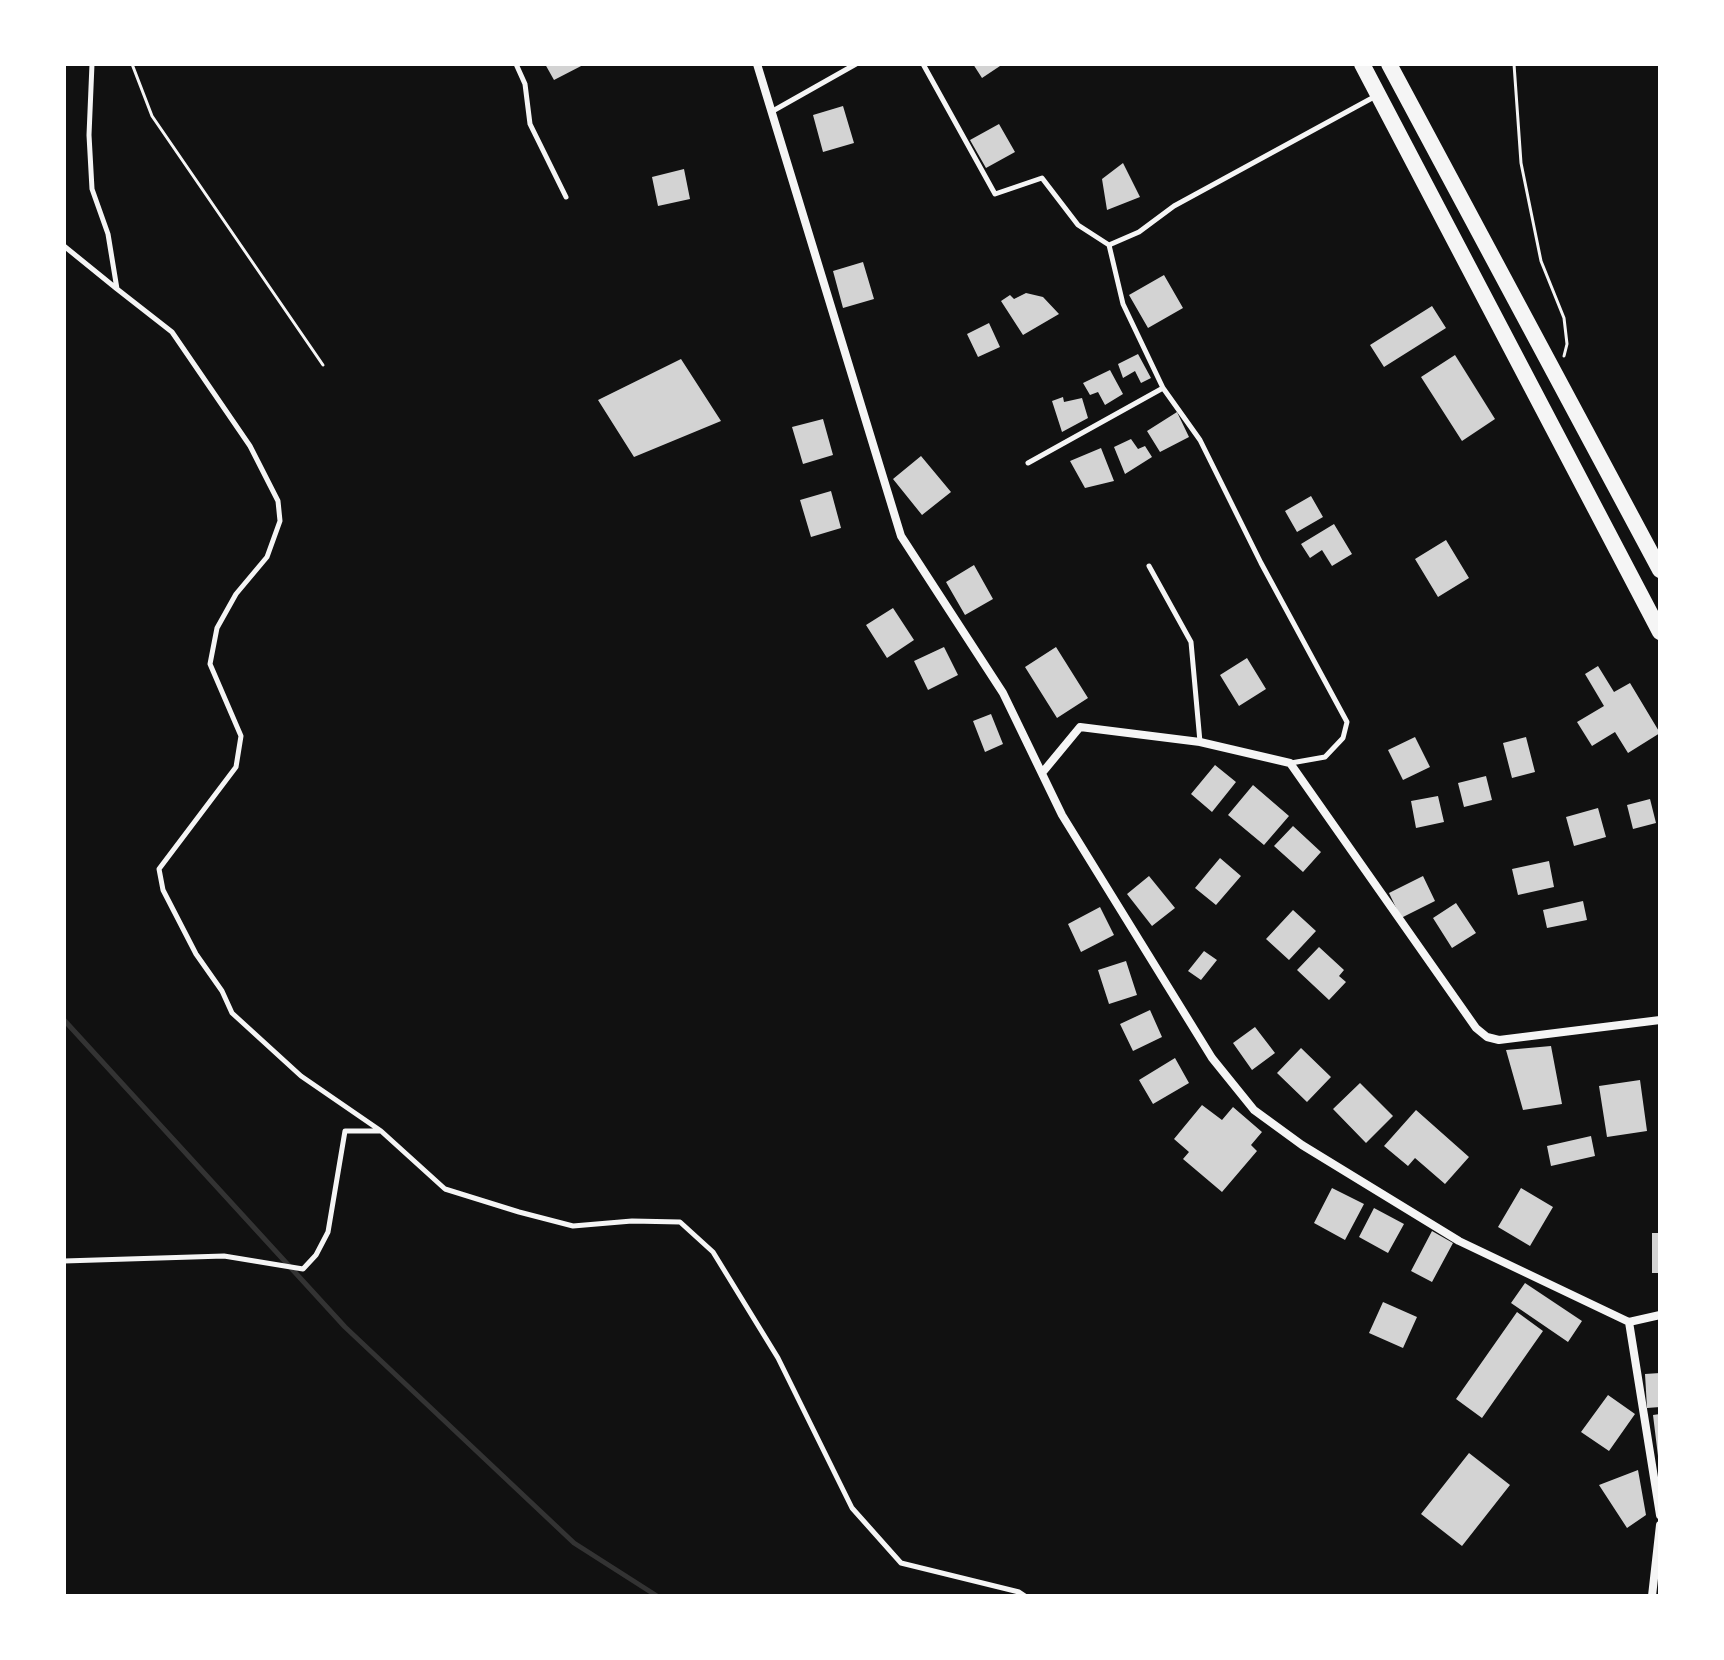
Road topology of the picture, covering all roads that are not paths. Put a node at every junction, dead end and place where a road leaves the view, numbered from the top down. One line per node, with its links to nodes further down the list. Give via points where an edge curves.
1 (92, 64): 15 (lane, via 92,189 108,234)
2 (516, 64): 10 (lane, via 525,84 530,124)
3 (757, 64): 9 (street)
4 (856, 64): 9 (lane)
5 (923, 64): 11 (lane, via 995,194 1042,178 1078,225)
6 (1362, 64): 8 (main road)
7 (1389, 64): 12 (main road)
8 (1378, 95): 11 (lane); 14 (main road)
9 (771, 112): 23 (street, via 901,536 1003,693)
10 (566, 197)
11 (1109, 245): 16 (lane, via 1123,304)
12 (1486, 245): 14 (main road); 19 (main road)
13 (64, 246): 15 (lane)
14 (1463, 256): 20 (main road)
15 (117, 289): 25 (lane, via 172,332 250,446 278,501 280,521 267,557 236,594 217,628 210,664 241,736 236,767 159,869 163,890 232,1013 301,1076)
16 (1163, 388): 17 (lane); 22 (lane, via 1200,440 1347,722 1343,738 1325,757)
17 (1028, 463)
18 (1149, 566): 21 (lane, via 1191,642)
19 (1660, 570)
20 (1660, 632)
21 (1200, 742): 22 (street); 23 (street, via 1080,727)
22 (1290, 763): 24 (street, via 1487,1037 1499,1040)
23 (1042, 773): 28 (street, via 1062,815 1212,1058 1254,1110 1459,1241)
24 (1660, 1020)
25 (381, 1131): 26 (lane, via 345,1131 328,1232 303,1269 224,1256); 31 (lane, via 445,1189 519,1212 573,1226 680,1222 713,1252 778,1358 852,1508 901,1563)
26 (64, 1261)
27 (1660, 1315): 28 (street)
28 (1629, 1322): 29 (street)
29 (1660, 1515)
30 (1660, 1525): 32 (street)
31 (1025, 1596)
32 (1652, 1596)

